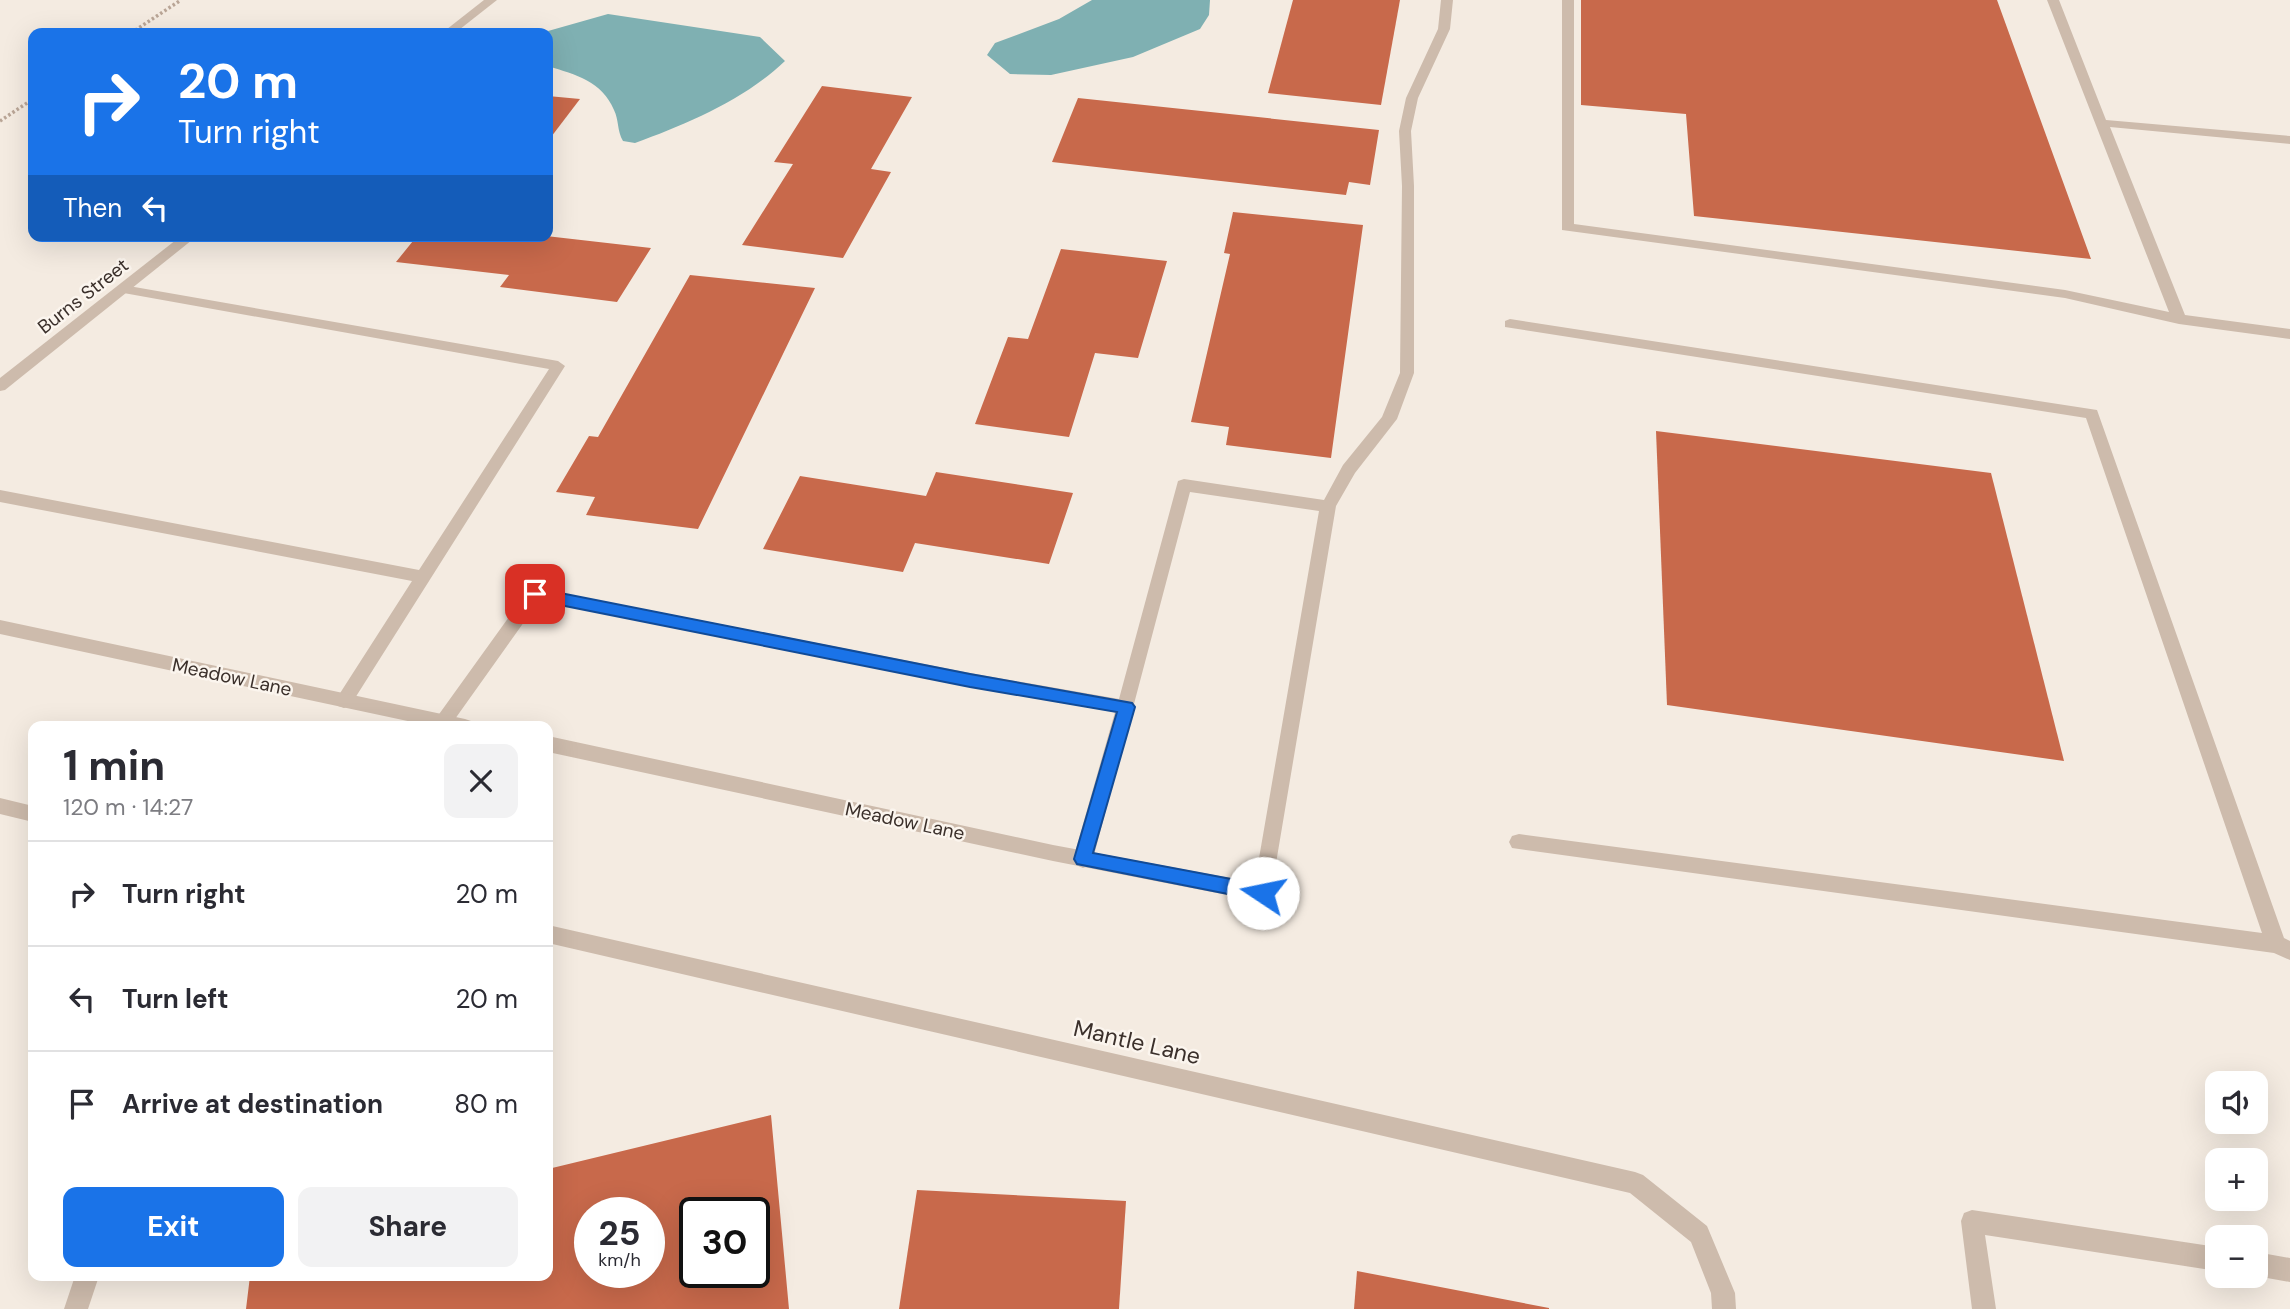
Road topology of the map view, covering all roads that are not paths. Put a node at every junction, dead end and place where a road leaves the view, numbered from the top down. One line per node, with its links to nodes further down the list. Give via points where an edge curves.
1 (491, 0): 5 (street)
2 (1447, 0): 15 (street, via 1444,29 1412,98 1405,131 1407,373 1389,419 1349,469)
3 (1568, 0): 10 (street, via 1567,227 2065,294)
4 (2053, 0): 6 (street)
5 (455, 28)
6 (2102, 122): 7 (street); 10 (street)
7 (2290, 140)
8 (182, 242): 9 (street, Burns Street)
9 (123, 289): 13 (street, Burns Street); 16 (street, via 558,366)
10 (2179, 319): 12 (street)
11 (1510, 324): 28 (street, via 2092,415)
12 (2290, 334)
13 (0, 386)
14 (0, 496): 16 (street)
15 (1328, 506): 19 (street, via 1184,485); 26 (street, Meadow Lane, via 1263,893)
16 (424, 577): 18 (street)
17 (0, 627): 18 (street, Meadow Lane)
18 (344, 701): 20 (street, Meadow Lane)
19 (1126, 707): 21 (street, via 535,594); 26 (street)
20 (438, 721)
21 (444, 721)
22 (553, 745): 26 (street, Meadow Lane)
23 (0, 806): 24 (street)
24 (28, 813)
25 (1518, 842): 28 (street)
26 (1083, 859)
27 (553, 935): 34 (street, Mantle Lane, via 1635,1183 1699,1234 1723,1293)
28 (2283, 948)
29 (2205, 1257): 35 (street, via 1972,1221)
30 (2268, 1266): 31 (street)
31 (2290, 1270)
32 (85, 1281): 33 (street)
33 (76, 1309)
34 (1724, 1309)
35 (1984, 1309)

